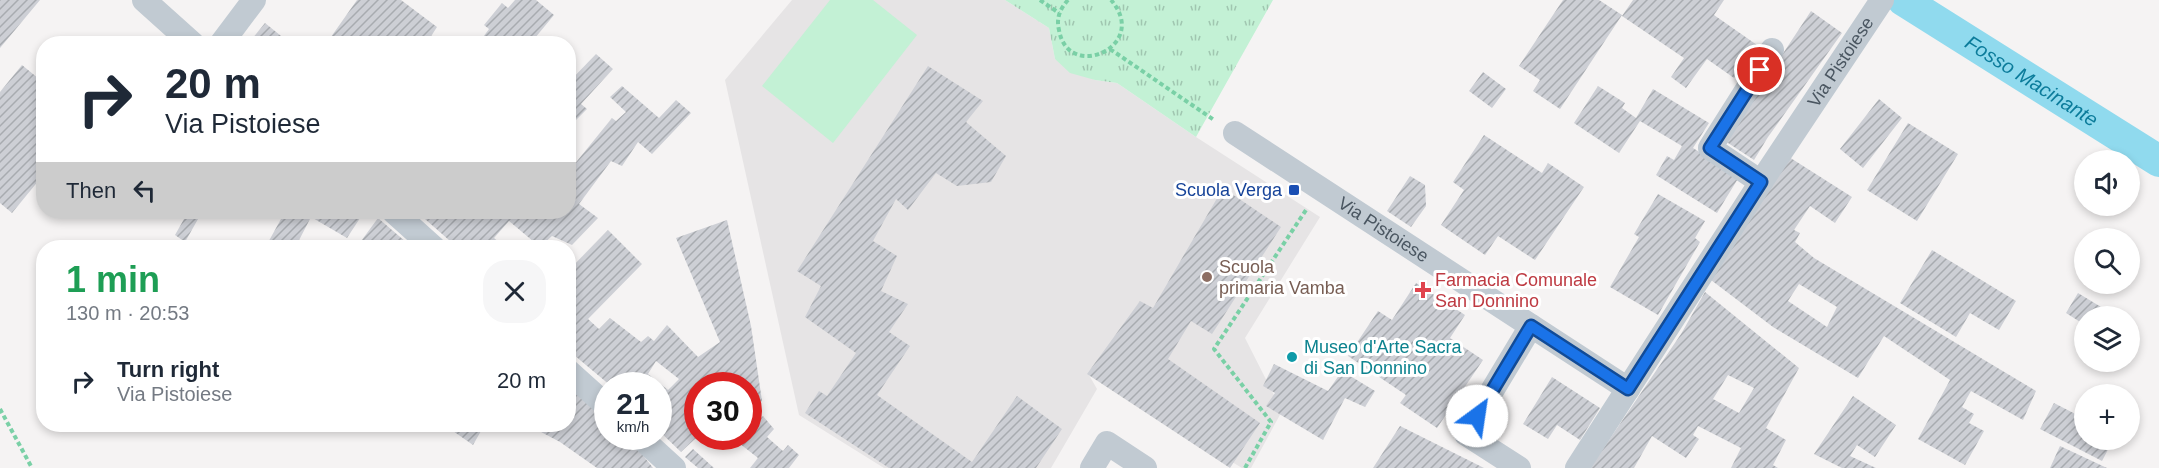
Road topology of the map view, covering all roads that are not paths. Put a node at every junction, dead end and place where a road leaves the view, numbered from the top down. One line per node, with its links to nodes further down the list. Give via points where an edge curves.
1 (144, 0): 4 (street)
2 (254, 0): 5 (street)
3 (1876, 10): 8 (street, Via Pistoiese)
4 (184, 36)
5 (227, 36)
6 (1772, 50): 8 (street, via 1710,148)
7 (1235, 134): 11 (street, Via Pistoiese)
8 (1761, 182): 13 (street, Via Pistoiese)
9 (402, 219): 10 (street)
10 (425, 240)
11 (1531, 326): 13 (street, Via Pistoiese); 19 (street, via 1466,434)
12 (576, 379): 14 (street)
13 (1628, 389): 20 (street, Via Pistoiese)
14 (594, 395)
15 (654, 450): 16 (street)
16 (674, 468)
17 (1092, 468): 18 (street, via 1107,443)
18 (1145, 468)
19 (1519, 468)
20 (1576, 468)

